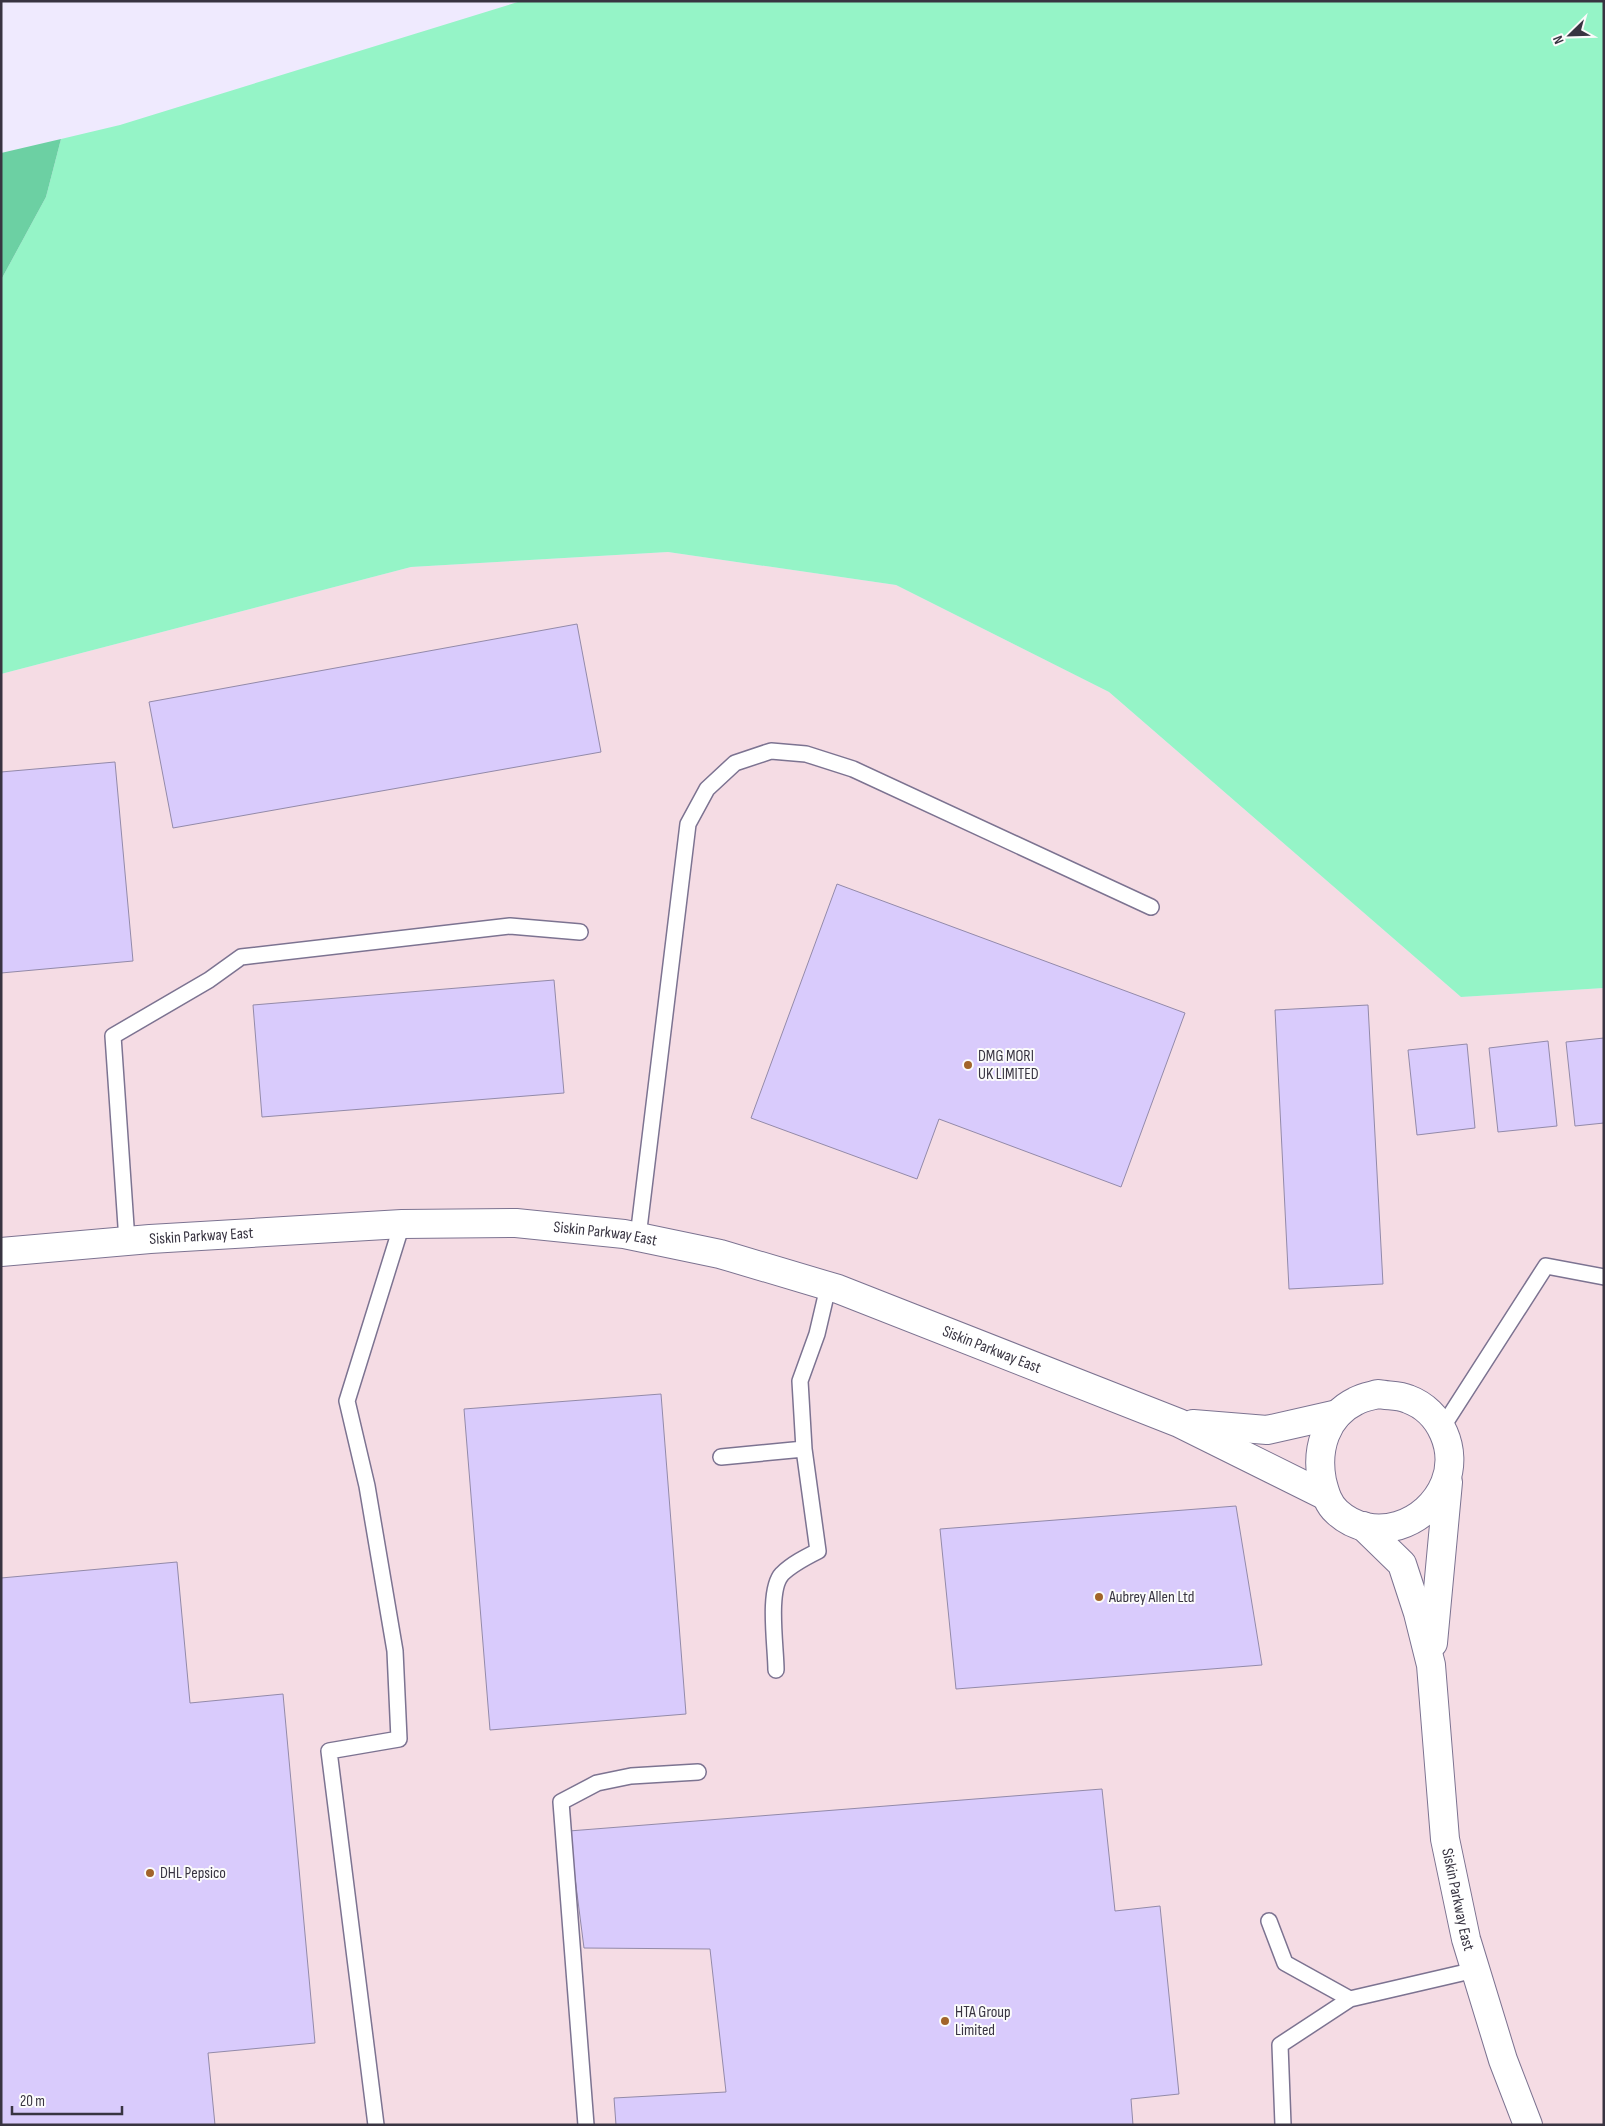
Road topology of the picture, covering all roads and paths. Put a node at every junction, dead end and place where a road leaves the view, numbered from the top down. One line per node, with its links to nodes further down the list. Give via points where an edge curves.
1 (1151, 907): 4 (lane, via 853,769 806,754 771,751 735,763 707,788 688,824)
2 (580, 932): 5 (lane, via 510,926 241,957 209,980 113,1036)
3 (402, 1224): 4 (street, Siskin Parkway East, via 516,1223); 5 (street, Siskin Parkway East); 23 (lane, via 347,1400 367,1486 395,1652 399,1739 330,1751)
4 (638, 1237): 8 (street, Siskin Parkway East, via 720,1254)
5 (127, 1241): 6 (street, Siskin Parkway East)
6 (1, 1252)
7 (1604, 1276): 11 (lane, via 1546,1266)
8 (828, 1286): 10 (street, Siskin Parkway East); 12 (lane, via 817,1334 800,1380)
9 (1338, 1414): 10 (street, Siskin Parkway East, via 1267,1430); 11 (street, via 1356,1401 1378,1394 1408,1398 1428,1410); 15 (street, via 1325,1433 1320,1449 1320,1472)
10 (1179, 1424): 15 (street, Siskin Parkway East)
11 (1442, 1428): 14 (street, via 1450,1450)
12 (804, 1449): 13 (lane); 18 (lane, via 818,1551 781,1575 774,1592)
13 (721, 1457)
14 (1449, 1473): 16 (street, via 1440,1496 1406,1524 1383,1530); 17 (street, Siskin Parkway East)
15 (1326, 1496): 16 (street, via 1336,1511)
16 (1363, 1526): 17 (street, Siskin Parkway East, via 1402,1564)
17 (1431, 1665): 21 (street, Siskin Parkway East, via 1445,1839)
18 (776, 1670)
19 (698, 1772): 24 (lane, via 631,1776 597,1783 561,1802)
20 (1269, 1921): 22 (lane, via 1284,1963)
21 (1475, 1970): 22 (lane); 26 (street, Siskin Parkway East, via 1503,2060)
22 (1350, 1999): 25 (lane, via 1280,2045)
23 (376, 2125)
24 (586, 2125)
25 (1283, 2125)
26 (1528, 2125)

